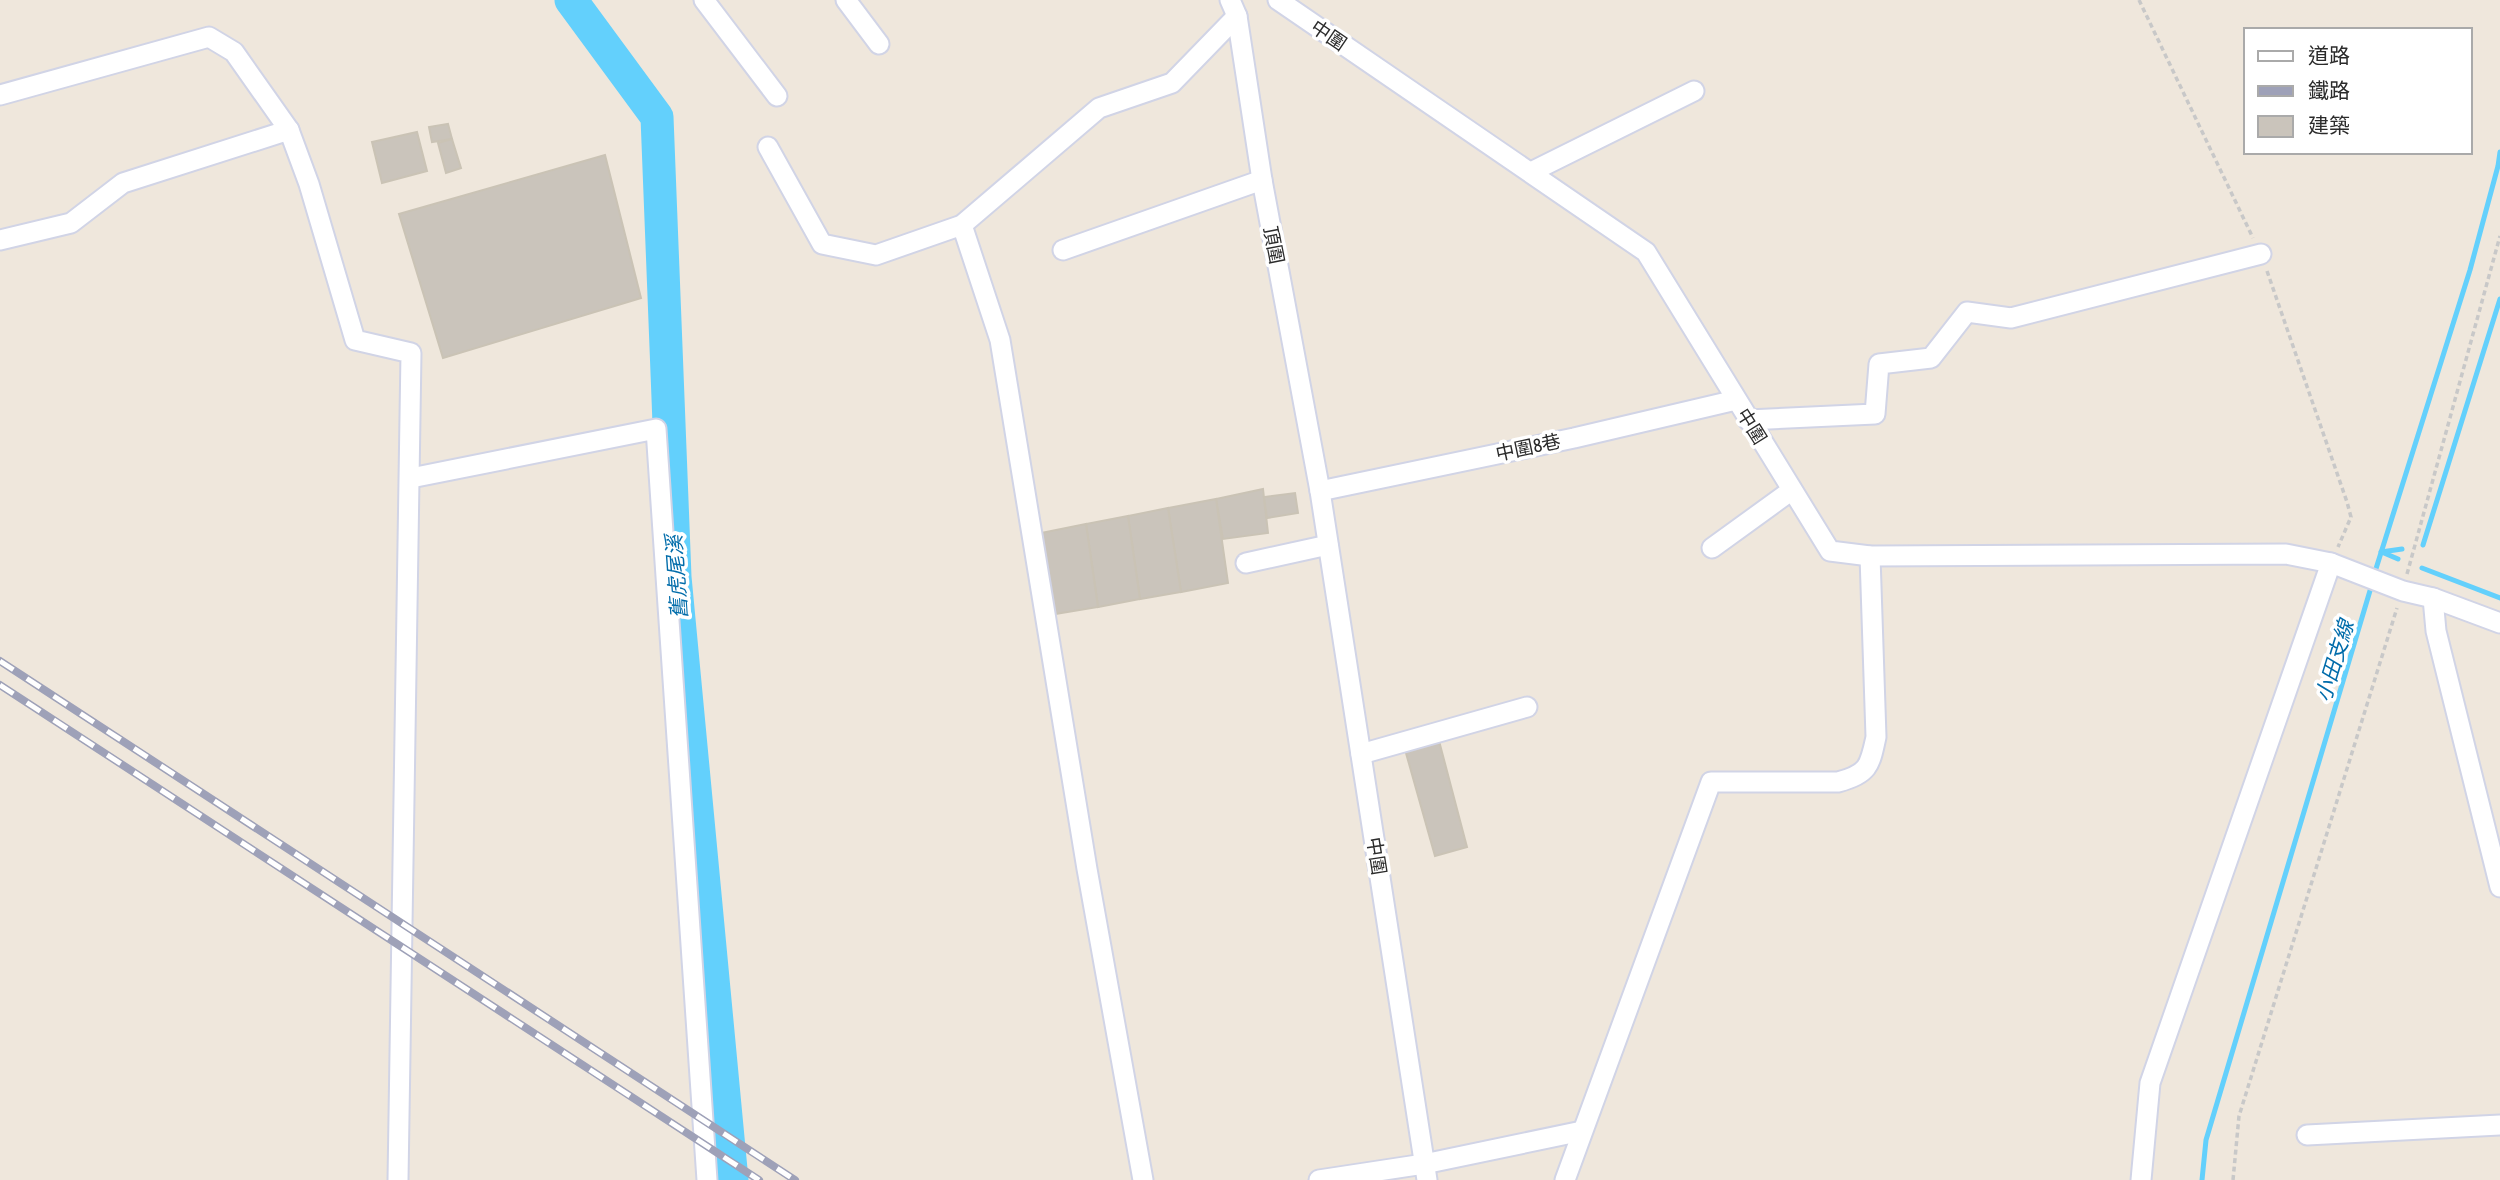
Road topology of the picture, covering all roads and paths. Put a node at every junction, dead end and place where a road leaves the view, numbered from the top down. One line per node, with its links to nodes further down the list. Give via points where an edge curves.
1 (704, 0): 9 (street)
2 (846, 0): 6 (street)
3 (1278, 0): 12 (street, 中圍)
4 (2139, 0): 18 (path)
5 (1233, 8): 13 (street, 頂圍); 14 (street, via 1172,83 1099,108)
6 (879, 44)
7 (1694, 91): 12 (street)
8 (0, 95): 10 (street, via 209,37 234,52)
9 (777, 96)
10 (289, 130): 16 (street, via 124,183 71,223); 21 (street, via 355,340 411,353)
11 (768, 147): 14 (street, via 822,244 876,255)
12 (1531, 173): 19 (street, 中圍, via 1646,252)
13 (1262, 180): 17 (street); 23 (street, 頂圍)
14 (962, 225): 41 (street, via 1000,340)
15 (2500, 236): 29 (path)
16 (0, 240)
17 (1063, 250)
18 (2260, 254): 20 (street, via 2011,318 1966,312 1931,358 1879,364 1875,414); 28 (path, via 2351,517)
19 (1736, 400): 20 (street, 中圍); 23 (street, 中圍8巷)
20 (1748, 420): 22 (street, 中圍)
21 (411, 478): 39 (street); 40 (street, via 656,429)
22 (1792, 490): 25 (street); 26 (street, 中圍, via 1830,551)
23 (1320, 491): 24 (street, 中圍)
24 (1328, 545): 27 (street); 33 (street, 中圍)
25 (1713, 548)
26 (1870, 556): 28 (street, 中圍, via 2286,554); 36 (street, via 1876,737 1870,765 1853,778 1838,782 1711,782)
27 (1246, 563)
28 (2331, 563): 29 (street, 中圍); 44 (street, via 2150,1083)
29 (2403, 591): 30 (street, 中圍); 45 (path, via 2239,1116)
30 (2433, 598): 31 (street, 中圍); 34 (street, via 2436,631)
31 (2500, 623)
32 (1527, 707): 33 (street)
33 (1361, 754): 38 (street, 中圍)
34 (2500, 887)
35 (2500, 1125): 37 (street)
36 (1582, 1131): 38 (street); 43 (street)
37 (2307, 1135)
38 (1425, 1172): 42 (street)
39 (398, 1180)
40 (707, 1180)
41 (1143, 1180)
42 (1319, 1180)
43 (1565, 1180)
44 (2141, 1180)
45 (2233, 1180)

